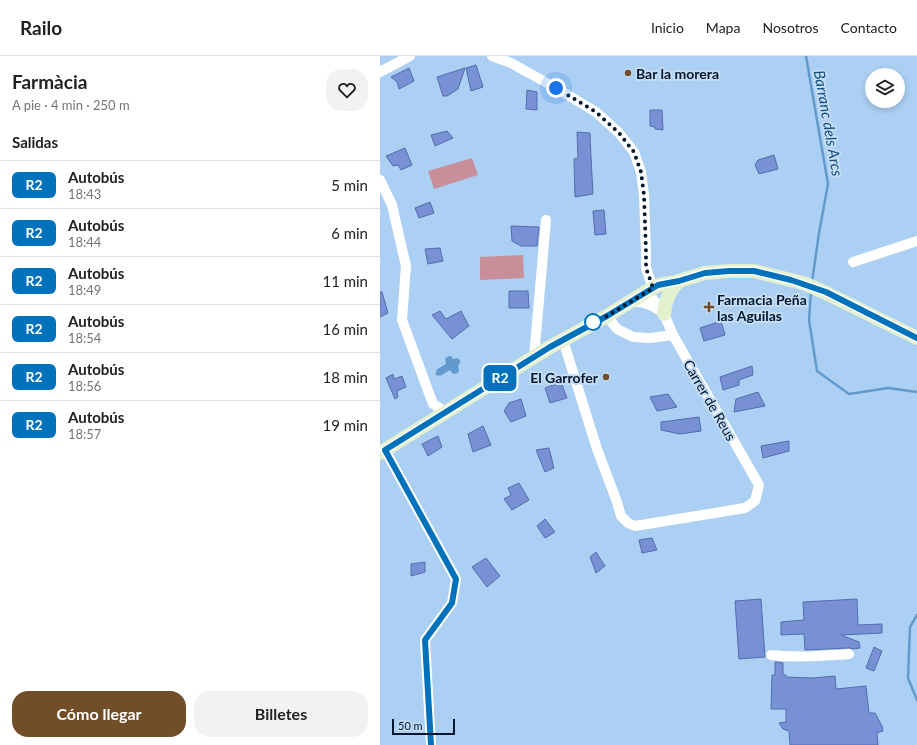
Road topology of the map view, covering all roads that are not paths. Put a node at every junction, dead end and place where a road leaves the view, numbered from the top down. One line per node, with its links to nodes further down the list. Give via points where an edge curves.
1 (410, 56): 4 (street)
2 (492, 56): 3 (street)
3 (512, 60): 10 (street, via 596,112 619,133 634,152 641,172 644,195 646,268)
4 (380, 72)
5 (380, 180): 18 (street, via 392,206 406,266 402,320 433,404 440,408)
6 (546, 220): 17 (street)
7 (917, 241): 8 (street)
8 (853, 262)
9 (679, 281): 10 (street, via 658,285); 12 (street, via 668,296); 15 (street, via 705,273 754,271 826,292)
10 (650, 290): 11 (street); 12 (street)
11 (630, 302): 12 (street, via 645,303); 13 (street)
12 (664, 314): 14 (street, Carrer de Reus)
13 (607, 316): 14 (street, via 617,329 633,337); 16 (street)
14 (673, 335): 16 (street, Carrer de Reus, via 759,485 755,501 746,508 635,526 621,516)
15 (917, 338)
16 (563, 340): 17 (street)
17 (534, 357): 18 (street)
18 (443, 414): 19 (street)
19 (383, 451): 22 (street, via 456,579 452,603 425,640)
20 (849, 654): 21 (street, via 807,657)
21 (771, 655)
22 (431, 745)

